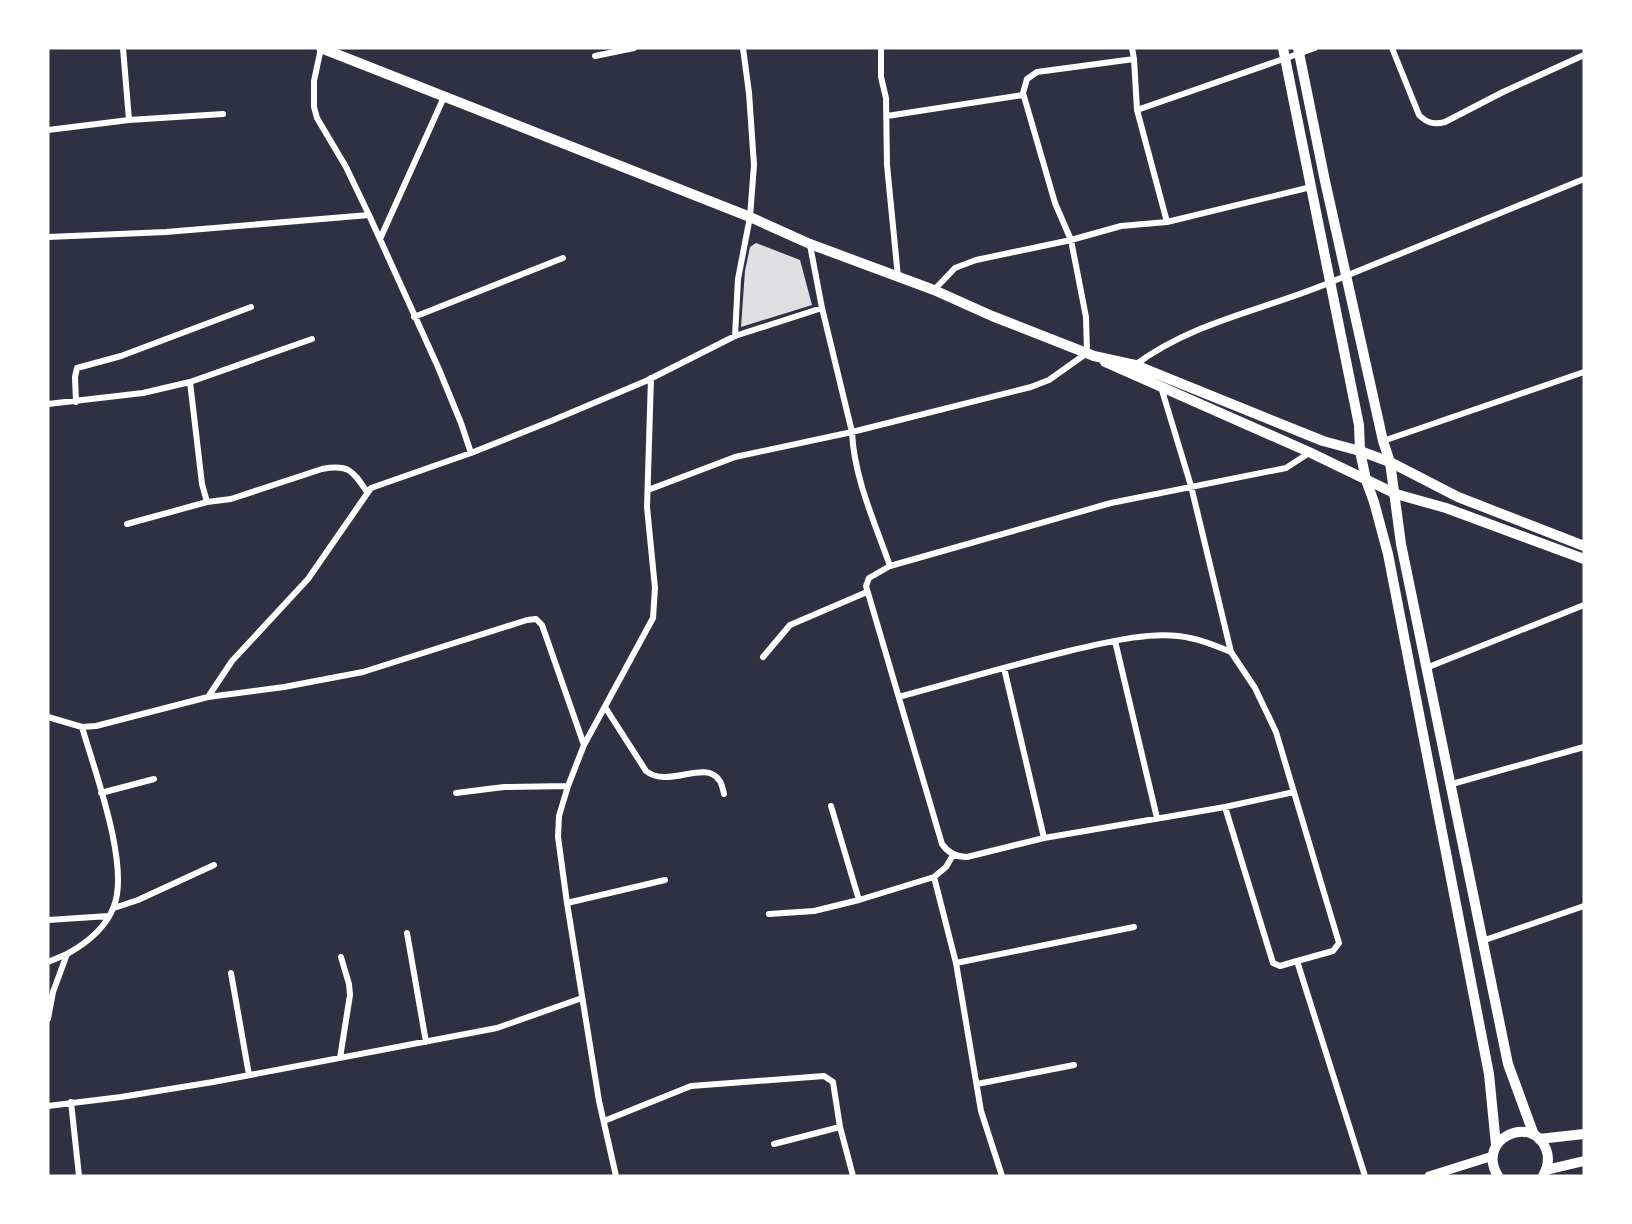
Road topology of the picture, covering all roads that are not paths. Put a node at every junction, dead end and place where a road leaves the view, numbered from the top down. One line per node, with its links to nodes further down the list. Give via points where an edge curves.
1 (123, 48): 19 (street)
2 (321, 48): 15 (main road); 23 (street, via 314,81 314,108)
3 (634, 48): 11 (street)
4 (743, 48): 24 (street, via 754,165)
5 (881, 48): 18 (street)
6 (1132, 48): 13 (street)
7 (1315, 48): 9 (street)
8 (1392, 48): 12 (street, via 1419,115 1435,124)
9 (1299, 51): 10 (street); 31 (main road)
10 (1284, 53): 16 (street); 22 (main road)
11 (595, 56)
12 (1584, 56)
13 (1134, 59): 14 (street, via 1033,73 1024,84); 16 (street)
14 (1023, 95): 18 (street); 28 (street, via 1055,203)
15 (444, 97): 24 (main road); 27 (street)
16 (1137, 110): 25 (street)
17 (223, 114): 19 (street)
18 (887, 116): 32 (street, via 887,165)
19 (129, 120): 20 (street)
20 (48, 130)
21 (1584, 179): 31 (street)
22 (1311, 187): 25 (street); 33 (main road)
23 (369, 215): 26 (street, via 166,232); 27 (street)
24 (750, 217): 29 (main road); 38 (street, via 738,279)
25 (1167, 222): 28 (street, via 1121,226)
26 (48, 237)
27 (380, 239): 37 (street)
28 (1071, 240): 34 (street, via 964,264); 40 (street)
29 (810, 244): 32 (main road); 36 (street)
30 (563, 258): 37 (street)
31 (1345, 276): 33 (street); 49 (main road)
32 (898, 277): 34 (main road)
33 (1330, 283): 41 (street, via 1181,336); 50 (main road, via 1359,425)
34 (934, 290): 40 (main road)
35 (250, 307): 46 (street, via 121,356 79,367 75,373)
36 (822, 308): 38 (street); 48 (street)
37 (414, 317): 52 (street)
38 (735, 336): 43 (street)
39 (312, 339): 44 (street)
40 (1090, 354): 41 (main road); 45 (main road); 48 (street, via 1031,387)
41 (1136, 365): 50 (main road, via 1323,441)
42 (1584, 372): 49 (street)
43 (651, 378): 52 (street); 56 (street)
44 (190, 382): 46 (street); 59 (street)
45 (1161, 387): 51 (main road); 55 (street)
46 (76, 402): 47 (street)
47 (48, 404)
48 (852, 432): 56 (street, via 735,457); 63 (street, via 859,473)
49 (1383, 441): 53 (main road)
50 (1360, 451): 53 (main road); 54 (main road)
51 (1310, 452): 54 (main road); 55 (street, via 1286,468)
52 (471, 453): 57 (street, via 376,485)
53 (1390, 462): 58 (main road); 61 (main road, via 1458,497)
54 (1366, 480): 58 (main road); 123 (main road, via 1388,554 1429,759 1489,1074)
55 (1191, 486): 63 (street, via 1111,503); 67 (street)
56 (648, 490): 73 (street, via 655,588 653,618)
57 (367, 492): 59 (street, via 350,470 336,466 231,499); 71 (street, via 308,579 232,661)
58 (1396, 494): 62 (main road, via 1446,508); 70 (main road, via 1401,544)
59 (207, 502): 60 (street)
60 (127, 524)
61 (1584, 546)
62 (1584, 560)
63 (890, 566): 64 (street, via 869,578)
64 (867, 592): 68 (street, via 790,625); 72 (street)
65 (1584, 605): 70 (street)
66 (1115, 640): 67 (street, via 1178,636); 69 (street); 87 (street)
67 (1231, 652): 81 (street, via 1267,711)
68 (763, 657)
69 (1004, 668): 72 (street); 88 (street)
70 (1426, 668): 79 (main road)
71 (208, 697): 75 (street); 76 (street, via 363,672 536,620 542,625)
72 (899, 697): 89 (street, via 942,844)
73 (605, 707): 76 (street); 84 (street, via 645,771 666,778 703,772 719,780)
74 (48, 717): 75 (street)
75 (82, 727): 82 (street)
76 (584, 745): 80 (street)
77 (1584, 747): 79 (street)
78 (154, 779): 82 (street)
79 (1452, 784): 102 (main road)
80 (568, 786): 83 (street); 94 (street, via 559,816 558,837)
81 (1294, 792): 86 (street); 106 (street, via 1339,943 1333,951)
82 (101, 793): 96 (street, via 117,871)
83 (456, 793)
84 (724, 794)
85 (831, 806): 93 (street)
86 (1225, 807): 87 (street); 106 (street, via 1273,963 1280,966)
87 (1157, 818): 88 (street)
88 (1044, 838): 89 (street, via 972,856)
89 (953, 855): 91 (street)
90 (214, 865): 96 (street)
91 (934, 877): 93 (street); 107 (street)
92 (665, 880): 94 (street)
93 (859, 900): 97 (street, via 814,911)
94 (567, 903): 109 (street)
95 (1584, 906): 102 (street)
96 (114, 908): 98 (street)
97 (770, 914)
98 (109, 916): 99 (street); 103 (street, via 84,945)
99 (48, 920)
100 (1134, 927): 107 (street)
101 (406, 933): 111 (street)
102 (1482, 941): 121 (main road, via 1508,1064)
103 (67, 954): 105 (street); 110 (street)
104 (341, 957): 112 (street, via 350,995)
105 (48, 962)
106 (1297, 962): 130 (street)
107 (956, 963): 115 (street)
108 (231, 973): 114 (street)
109 (582, 998): 111 (street, via 497,1028); 118 (street)
110 (48, 1019)
111 (426, 1042): 112 (street)
112 (340, 1058): 114 (street)
113 (1074, 1065): 115 (street)
114 (249, 1075): 116 (street)
115 (977, 1084): 129 (street, via 981,1111)
116 (71, 1102): 117 (street); 126 (street)
117 (48, 1106)
118 (604, 1121): 119 (street, via 691,1086 824,1076 832,1082); 127 (street)
119 (840, 1126): 122 (street); 128 (street)
120 (1584, 1134): 121 (main road)
121 (1536, 1137): 123 (main road, via 1509,1134); 125 (main road, via 1544,1144 1548,1157)
122 (774, 1144)
123 (1495, 1150): 131 (street); 132 (main road, via 1494,1169)
124 (1584, 1161): 125 (main road)
125 (1544, 1173)
126 (79, 1176)
127 (616, 1176)
128 (853, 1176)
129 (1002, 1176)
130 (1365, 1176)
131 (1429, 1176)
132 (1498, 1176)

